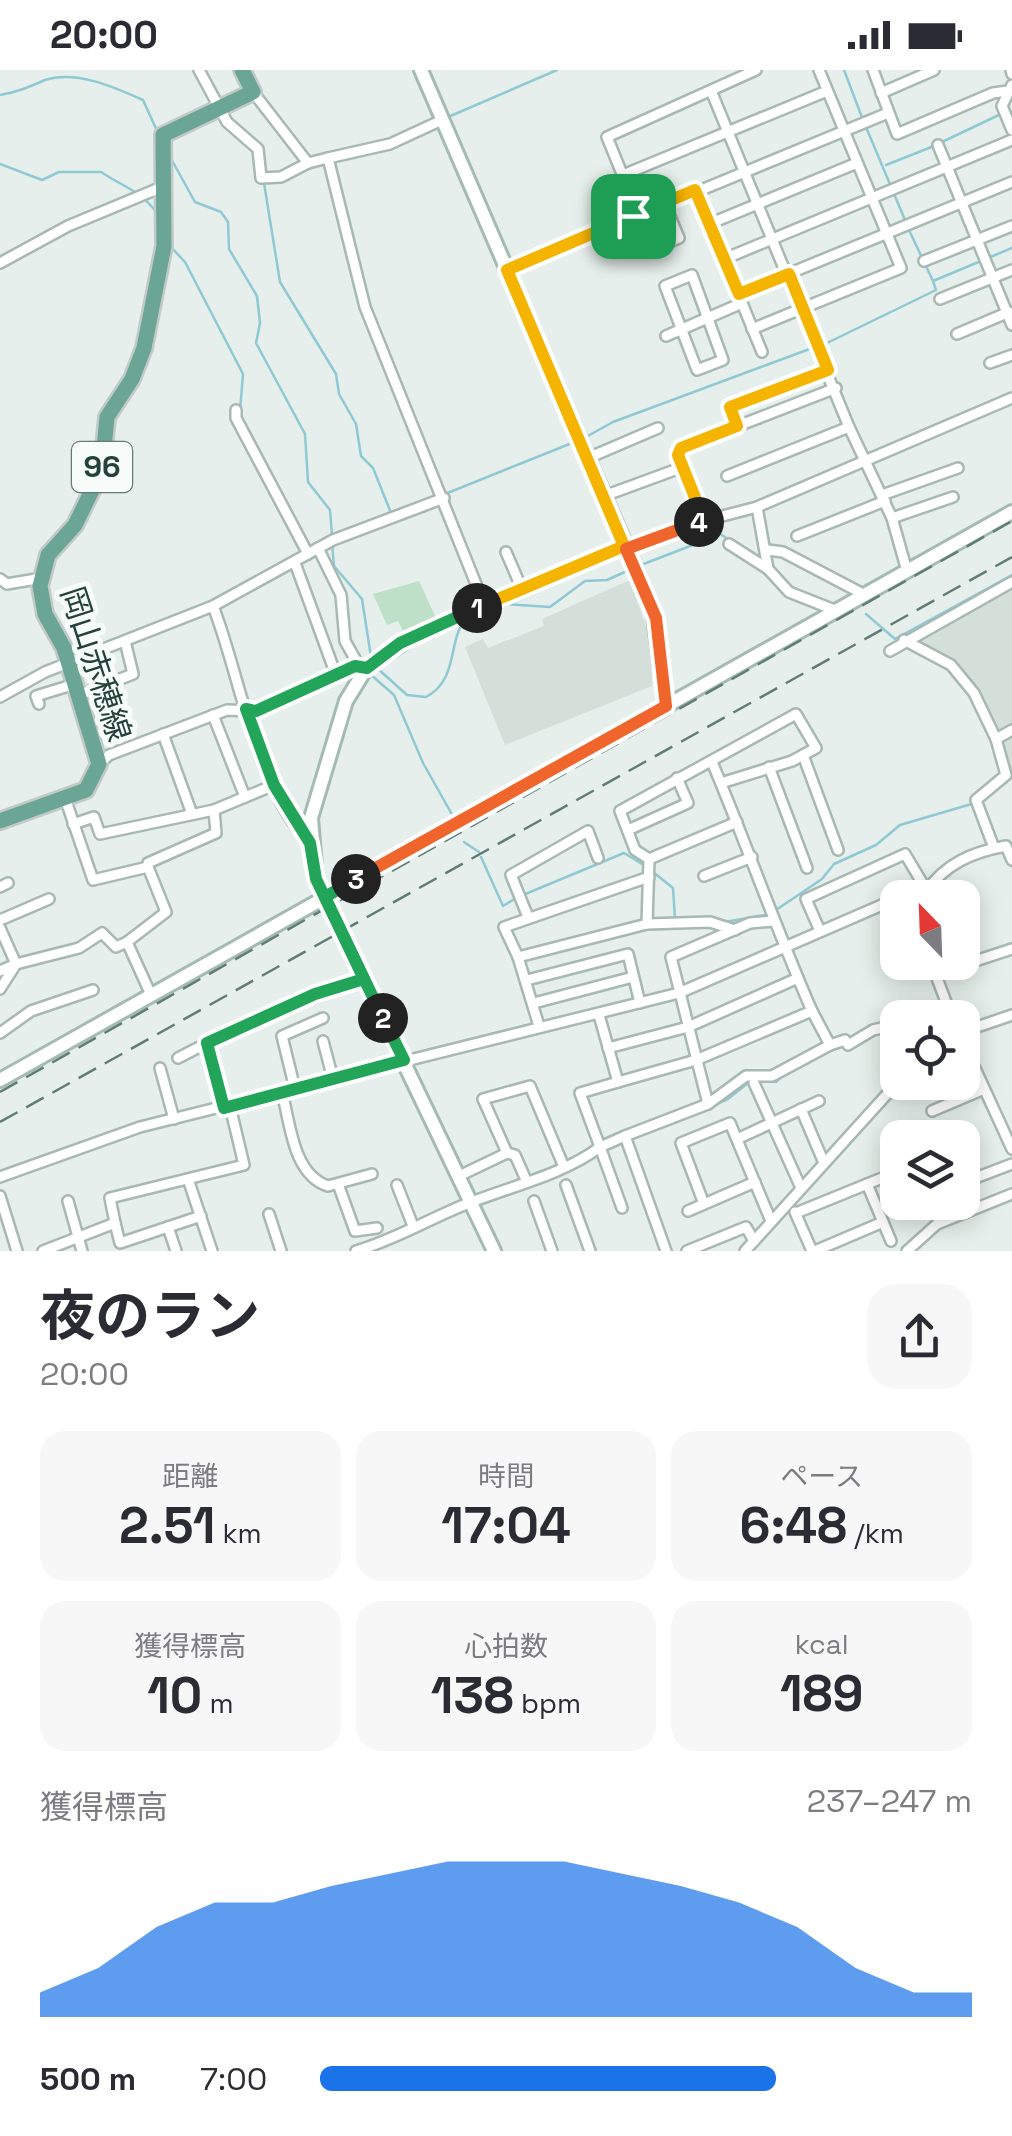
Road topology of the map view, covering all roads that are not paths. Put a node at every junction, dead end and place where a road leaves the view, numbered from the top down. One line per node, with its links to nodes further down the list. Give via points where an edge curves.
1 (199, 70): 14 (street)
2 (242, 70): 10 (main road)
3 (421, 70): 17 (street)
4 (756, 70): 11 (street)
5 (819, 70): 9 (street)
6 (872, 70): 12 (street)
7 (934, 70): 12 (street)
8 (1010, 88): 15 (street); 16 (street, via 897,134)
9 (827, 90): 18 (street); 20 (street)
10 (253, 92): 14 (main road, 岡山赤穂線 / 96); 24 (street)
11 (712, 93): 20 (street); 28 (street, via 607,137)
12 (881, 93): 16 (street)
13 (1012, 103): 15 (street)
14 (218, 108): 24 (street, via 258,149 264,178); 30 (main road, 岡山赤穂線 / 96, via 163,135)
15 (1004, 112): 19 (street)
16 (888, 113): 18 (street)
17 (442, 120): 23 (street, via 390,144); 45 (street)
18 (843, 130): 25 (street); 27 (street)
19 (1012, 130)
20 (728, 131): 27 (street); 28 (street)
21 (1012, 140): 26 (street)
22 (938, 146): 26 (street)
23 (328, 158): 24 (street); 74 (street, via 365,307)
24 (308, 164)
25 (857, 164): 32 (street); 35 (street)
26 (947, 166): 32 (street); 34 (street)
27 (745, 169): 31 (street); 35 (street)
28 (622, 175): 36 (street)
29 (1012, 182): 34 (street)
30 (162, 187): 44 (street); 91 (main road, 岡山赤穂線 / 96, via 164,246 144,348 107,417 102,470 75,525 48,555)
31 (695, 190): 33 (street); 37 (street)
32 (872, 198): 39 (street); 40 (street)
33 (664, 202): 36 (street); 36 (street, via 679,238 648,252)
34 (962, 202): 39 (street); 41 (street)
35 (760, 204): 37 (street); 40 (street)
36 (636, 214): 45 (street)
37 (709, 224): 42 (street)
38 (1012, 226): 41 (street)
39 (886, 234): 47 (street); 51 (street, via 901,268)
40 (774, 239): 42 (street); 47 (street)
41 (977, 240): 43 (street); 48 (street)
42 (724, 259): 49 (street)
43 (924, 261)
44 (0, 263)
45 (507, 270): 69 (street)
46 (1012, 270): 48 (street)
47 (789, 274): 49 (street); 51 (street)
48 (993, 278): 50 (street); 52 (street)
49 (740, 299): 53 (street); 56 (street)
50 (940, 299)
51 (804, 310): 56 (street); 62 (street)
52 (1010, 312): 54 (street); 57 (street)
53 (708, 318): 55 (street); 55 (street, via 723,360 697,370); 55 (street, via 692,275 665,286)
54 (1012, 324)
55 (682, 329): 58 (street)
56 (752, 330): 59 (street)
57 (957, 334)
58 (666, 336)
59 (762, 352)
60 (1012, 355): 61 (street)
61 (990, 363)
62 (828, 370): 63 (street); 66 (street, via 730,407)
63 (836, 388): 66 (street); 67 (street)
64 (1012, 398): 70 (street)
65 (236, 410): 86 (street)
66 (737, 426): 71 (street, via 681,448)
67 (849, 427): 70 (street); 73 (street)
68 (658, 428): 69 (street)
69 (588, 458): 75 (street)
70 (866, 460): 77 (street); 78 (street)
71 (683, 467): 75 (street); 81 (street)
72 (958, 468): 77 (street)
73 (727, 476)
74 (443, 496): 86 (street); 96 (street)
75 (604, 496): 84 (street)
76 (953, 496): 80 (street)
77 (884, 498): 80 (street); 82 (street)
78 (757, 507): 81 (street); 85 (street)
79 (1012, 512): 90 (street)
80 (892, 518): 90 (street)
81 (704, 520): 84 (street)
82 (797, 536)
83 (729, 544): 89 (street)
84 (625, 547): 94 (street); 108 (street, via 656,618)
85 (768, 550): 89 (street); 95 (street)
86 (313, 551): 88 (street); 103 (street, via 341,595 345,640)
87 (506, 552): 94 (street)
88 (294, 562): 97 (street); 104 (street)
89 (769, 567): 98 (street, via 789,592)
90 (907, 570): 95 (street)
91 (42, 578): 92 (street, via 6,584); 102 (main road, 岡山赤穂線, via 45,614)
92 (0, 579)
93 (1012, 582): 99 (street)
94 (521, 587): 96 (street)
95 (865, 595): 98 (street)
96 (484, 604): 103 (street)
97 (213, 606): 100 (street); 109 (street)
98 (836, 611): 108 (street)
99 (904, 640): 101 (street); 113 (street, via 958,673)
100 (125, 642): 102 (street); 105 (street, via 133,674)
101 (890, 651)
102 (69, 664): 105 (main road, 岡山赤穂線); 106 (street)
103 (363, 667): 104 (street); 129 (street, via 334,736)
104 (336, 675): 109 (street, via 256,711)
105 (77, 690): 107 (street, via 36,696); 116 (main road, 岡山赤穂線)
106 (0, 698)
107 (39, 704)
108 (666, 706): 141 (street)
109 (246, 709): 110 (street); 120 (street)
110 (213, 715): 112 (street); 121 (street)
111 (1012, 730): 113 (street)
112 (163, 734): 116 (street); 124 (street)
113 (996, 739): 130 (street, via 1006,775 977,803)
114 (803, 755): 115 (street, via 816,748 796,714); 117 (street); 131 (street)
115 (712, 762): 118 (street); 119 (street)
116 (99, 764): 122 (main road, 岡山赤穂線, via 86,790)
117 (769, 767): 119 (street); 136 (street)
118 (677, 778): 128 (street, via 620,811); 128 (street, via 688,803)
119 (721, 783): 126 (street)
120 (274, 785): 121 (street); 129 (street)
121 (245, 797): 123 (street)
122 (65, 798): 125 (main road, 岡山赤穂線); 127 (street)
123 (214, 810): 124 (street); 135 (street, via 216,834)
124 (192, 814): 127 (street, via 100,834 94,818)
125 (1, 818)
126 (737, 822): 132 (street); 137 (street)
127 (73, 824): 135 (street, via 93,880)
128 (628, 830): 137 (street)
129 (310, 843): 141 (street)
130 (994, 848): 134 (street, via 1006,846); 140 (street, via 941,870)
131 (838, 850)
132 (752, 857): 138 (street); 144 (street)
133 (598, 858): 145 (street, via 588,831 511,875)
134 (1012, 860)
135 (148, 867): 150 (street, via 166,912)
136 (807, 868)
137 (649, 869): 145 (street); 146 (street)
138 (704, 876)
139 (918, 880): 149 (street, via 905,854 806,899)
140 (933, 880)
141 (325, 897): 159 (street); 164 (street)
142 (48, 899): 147 (street)
143 (880, 906): 149 (street)
144 (772, 916): 148 (street); 151 (street)
145 (528, 917): 153 (street, via 504,927)
146 (647, 924): 148 (street, via 710,922); 153 (street)
147 (0, 926): 155 (street)
148 (735, 930): 163 (street, via 671,957)
149 (820, 931): 151 (street)
150 (127, 942): 155 (street, via 116,947 102,933 79,948); 164 (street)
151 (782, 948): 158 (street); 163 (street)
152 (1012, 949): 154 (street)
153 (518, 957): 160 (street)
154 (980, 959)
155 (16, 964): 156 (street); 161 (street)
156 (0, 971)
157 (634, 977): 160 (street, via 628,954); 165 (street); 166 (street)
158 (798, 978): 167 (street); 173 (street)
159 (364, 979): 177 (street); 181 (street)
160 (528, 980): 165 (street)
161 (0, 989)
162 (92, 990): 175 (street, via 32,1012)
163 (679, 993): 166 (street); 173 (street)
164 (151, 995): 185 (street)
165 (534, 1003): 171 (street)
166 (640, 1004): 168 (street)
167 (812, 1011): 178 (street); 182 (street)
168 (599, 1015): 171 (street); 179 (street)
169 (1012, 1015): 172 (street)
170 (323, 1018): 189 (street, via 282,1036)
171 (539, 1026): 181 (street)
172 (980, 1026)
173 (688, 1027): 179 (street); 182 (street)
174 (880, 1030): 178 (street)
175 (0, 1034)
176 (324, 1040): 184 (street)
177 (207, 1043): 180 (street); 195 (street)
178 (832, 1044): 194 (street, via 772,1076 746,1076)
179 (608, 1048): 187 (street)
180 (178, 1058)
181 (404, 1060): 184 (street); 209 (street)
182 (696, 1060): 187 (street); 194 (street)
183 (160, 1068): 198 (street)
184 (333, 1079): 189 (street)
185 (0, 1080)
186 (980, 1081): 190 (street)
187 (618, 1082): 202 (street, via 580,1092)
188 (754, 1083): 199 (street)
189 (295, 1089): 191 (street)
190 (984, 1090): 197 (street); 203 (street)
191 (282, 1092): 195 (street); 216 (street, via 301,1162 319,1184)
192 (882, 1100): 205 (street)
193 (819, 1101): 196 (street)
194 (708, 1104): 200 (street)
195 (227, 1107): 198 (street); 213 (street, via 244,1165)
196 (801, 1109): 199 (street); 205 (street)
197 (932, 1111)
198 (174, 1119): 211 (street)
199 (771, 1123): 201 (street); 220 (street)
200 (626, 1139): 202 (street); 253 (street)
201 (737, 1139): 215 (street); 227 (street, via 730,1123 681,1144)
202 (602, 1149): 207 (street); 228 (street)
203 (1012, 1149)
204 (507, 1152): 207 (street, via 483,1099 530,1086); 209 (street); 214 (street)
205 (824, 1163): 220 (street)
206 (1012, 1164): 210 (street)
207 (564, 1167): 214 (street)
208 (372, 1174): 216 (street)
209 (460, 1176): 226 (street)
210 (980, 1176)
211 (0, 1177)
212 (880, 1179): 217 (street)
213 (188, 1180): 232 (street); 235 (street, via 110,1198)
214 (526, 1180): 226 (street)
215 (755, 1182): 227 (street); 233 (street)
216 (338, 1184): 238 (street, via 355,1231)
217 (867, 1184): 231 (street); 234 (street)
218 (397, 1185): 236 (street)
219 (566, 1185): 252 (street)
220 (801, 1188): 225 (street)
221 (1012, 1194): 258 (street, via 937,1224)
222 (0, 1196): 243 (street)
223 (68, 1201): 239 (street)
224 (534, 1201): 251 (street)
225 (790, 1201): 231 (street); 233 (street)
226 (472, 1202): 236 (street); 250 (street)
227 (704, 1204): 229 (street)
228 (622, 1208)
229 (688, 1210)
230 (269, 1214): 248 (street)
231 (796, 1214): 257 (street)
232 (200, 1216): 237 (street); 247 (street)
233 (772, 1221): 240 (street)
234 (883, 1222): 241 (street); 257 (street)
235 (116, 1223): 237 (street, via 120,1243); 239 (street)
236 (413, 1226): 249 (street)
237 (168, 1227): 246 (street)
238 (377, 1228)
239 (79, 1237): 242 (street); 245 (street)
240 (755, 1240): 254 (street, via 746,1227); 255 (street); 256 (street)
241 (891, 1241)
242 (57, 1248): 244 (street)
243 (17, 1251)
244 (43, 1251)
245 (82, 1251)
246 (176, 1251)
247 (212, 1251)
248 (281, 1251)
249 (356, 1251)
250 (494, 1251)
251 (552, 1251)
252 (590, 1251)
253 (666, 1251)
254 (687, 1251)
255 (745, 1251)
256 (761, 1251)
257 (813, 1251)
258 (907, 1251)

